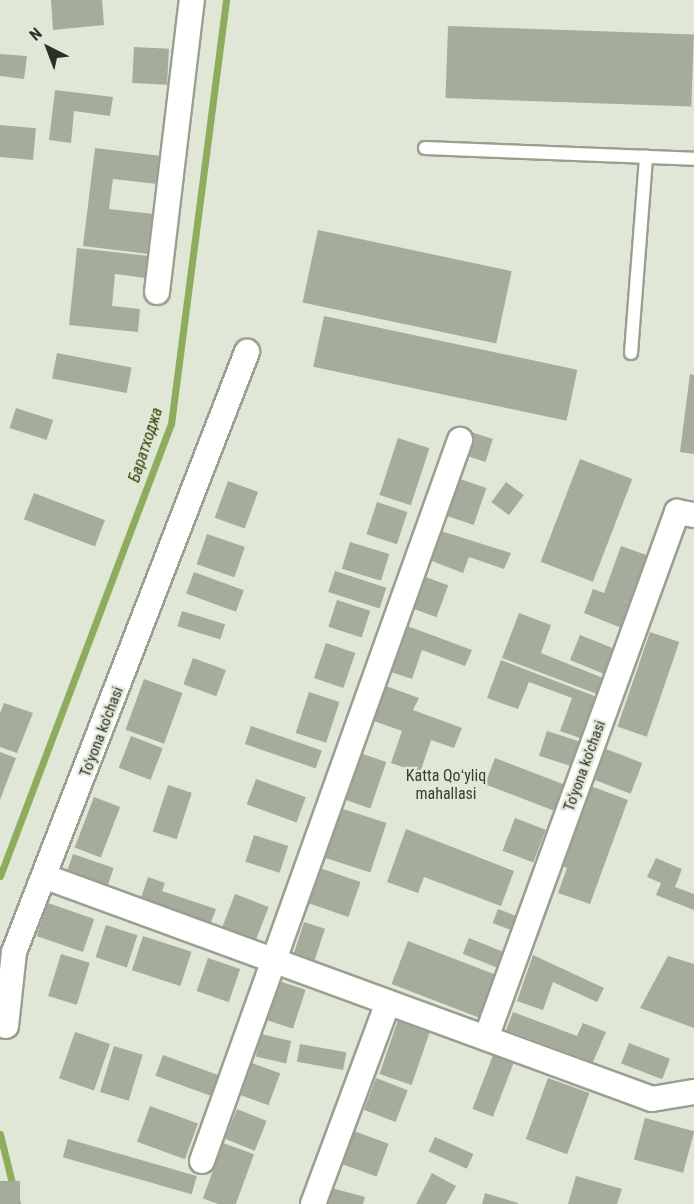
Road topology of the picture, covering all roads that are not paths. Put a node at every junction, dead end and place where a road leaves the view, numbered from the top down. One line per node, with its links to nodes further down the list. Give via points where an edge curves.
1 (192, 0): 5 (street)
2 (425, 148): 3 (lane)
3 (646, 157): 4 (lane); 7 (lane)
4 (694, 159)
5 (157, 292)
6 (247, 352): 10 (street, To'yona ko'chasi)
7 (632, 353)
8 (459, 440): 11 (street)
9 (694, 515): 14 (street, To'yona ko'chasi, via 677,512)
10 (46, 877): 11 (street); 13 (street, To'yona ko'chasi, via 14,952)
11 (275, 960): 12 (street); 16 (street)
12 (388, 1002): 14 (street); 17 (street)
13 (6, 1026)
14 (486, 1038): 15 (street, via 652,1099)
15 (694, 1092)
16 (202, 1161)
17 (313, 1204)

